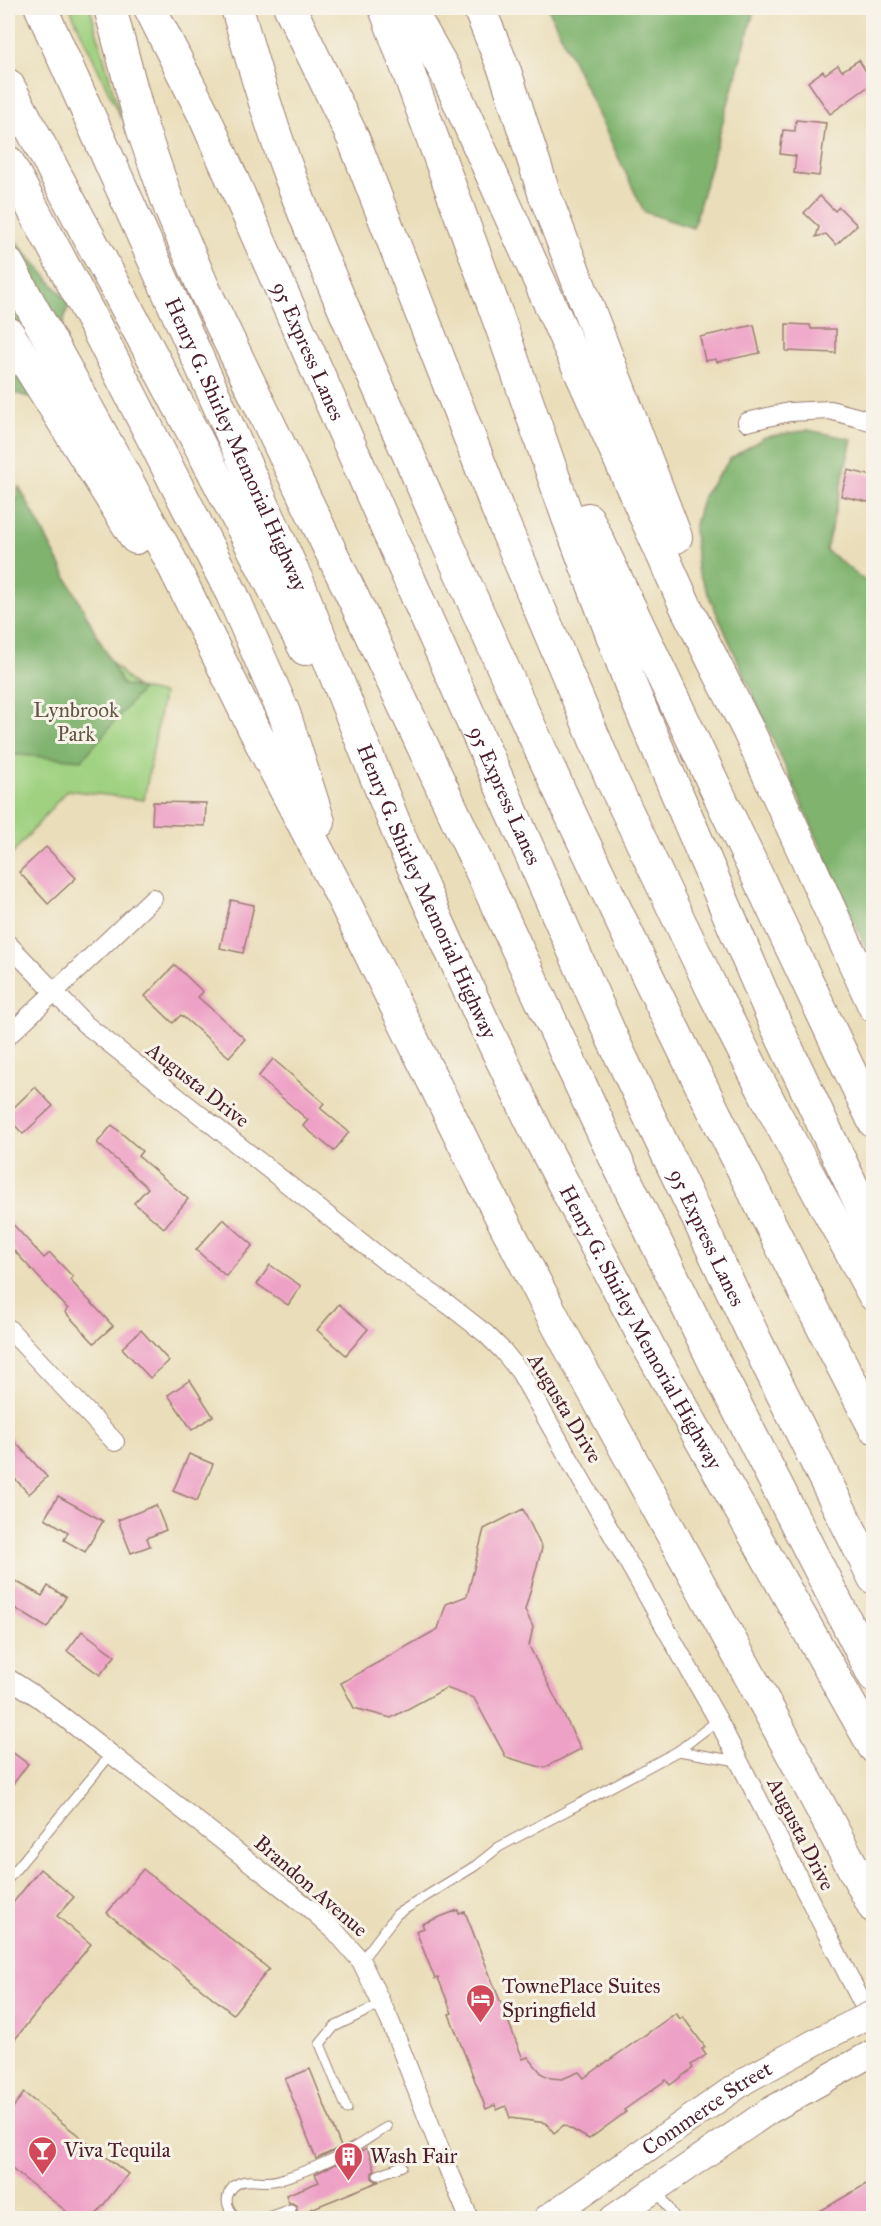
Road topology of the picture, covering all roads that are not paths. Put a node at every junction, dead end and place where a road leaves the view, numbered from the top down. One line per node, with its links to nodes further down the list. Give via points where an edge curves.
1 (41, 8): 20 (highway, Henry G. Shirley Memorial Highway, via 301,589)
2 (110, 8): 36 (highway, via 142,128 204,289 363,618 604,1135)
3 (150, 8): 31 (highway, 95 Express Lanes, via 204,113 613,1040)
4 (237, 8): 32 (highway, via 268,115 329,273 516,697 692,1070)
5 (290, 8): 29 (highway, via 353,138 497,508 612,780 723,1012)
6 (385, 8): 14 (highway)
7 (409, 8): 18 (highway, via 446,74 686,607)
8 (459, 8): 12 (highway)
9 (479, 8): 12 (highway, via 506,74)
10 (8, 85): 20 (highway, via 267,574)
11 (8, 162): 22 (highway, via 232,594 290,731)
12 (544, 193): 18 (highway)
13 (8, 264): 19 (highway, via 168,555)
14 (501, 326): 27 (highway); 28 (highway, via 630,686 776,1023)
15 (8, 333): 19 (highway)
16 (747, 422): 17 (street, via 789,412 830,410)
17 (873, 422)
18 (749, 732): 25 (highway)
19 (264, 749): 22 (highway)
20 (402, 842): 39 (highway, Henry G. Shirley Memorial Highway, via 481,1017 599,1254)
21 (153, 898): 24 (street)
22 (343, 899): 44 (highway, via 559,1328)
23 (8, 944): 24 (street, Augusta Drive)
24 (54, 993): 26 (street); 38 (street, Augusta Drive, via 85,1024 503,1351 520,1372)
25 (873, 1006)
26 (8, 1036)
27 (873, 1122)
28 (873, 1232)
29 (873, 1295)
30 (8, 1328): 33 (street)
31 (756, 1341): 34 (highway); 35 (highway, 95 Express Lanes)
32 (873, 1427)
33 (115, 1442)
34 (873, 1543)
35 (873, 1578)
36 (873, 1676)
37 (8, 1678): 41 (street, Brandon Avenue)
38 (717, 1720): 40 (lane); 42 (street, Augusta Drive)
39 (873, 1747)
40 (678, 1751): 42 (lane); 45 (lane, via 499,1846 475,1866 397,1914)
41 (112, 1753): 43 (lane); 45 (street, Brandon Avenue, via 310,1909)
42 (738, 1761): 48 (street, Augusta Drive)
43 (8, 1879)
44 (873, 1907)
45 (361, 1961): 46 (street, Brandon Avenue)
46 (383, 2003): 50 (lane, via 334,2027 320,2044); 58 (street, Brandon Avenue)
47 (873, 2013): 59 (main road, Commerce Street, bridge, via 746,2080)
48 (873, 2024)
49 (873, 2052): 54 (main road, Commerce Street, via 769,2111)
50 (347, 2109)
51 (387, 2127): 56 (lane, via 353,2148 279,2180 235,2185 226,2200)
52 (402, 2166): 53 (lane)
53 (378, 2175)
54 (657, 2189): 60 (main road, Commerce Street); 61 (lane)
55 (291, 2209): 57 (lane)
56 (237, 2218)
57 (266, 2218)
58 (469, 2218)
59 (547, 2218)
60 (613, 2218)
61 (675, 2218)

